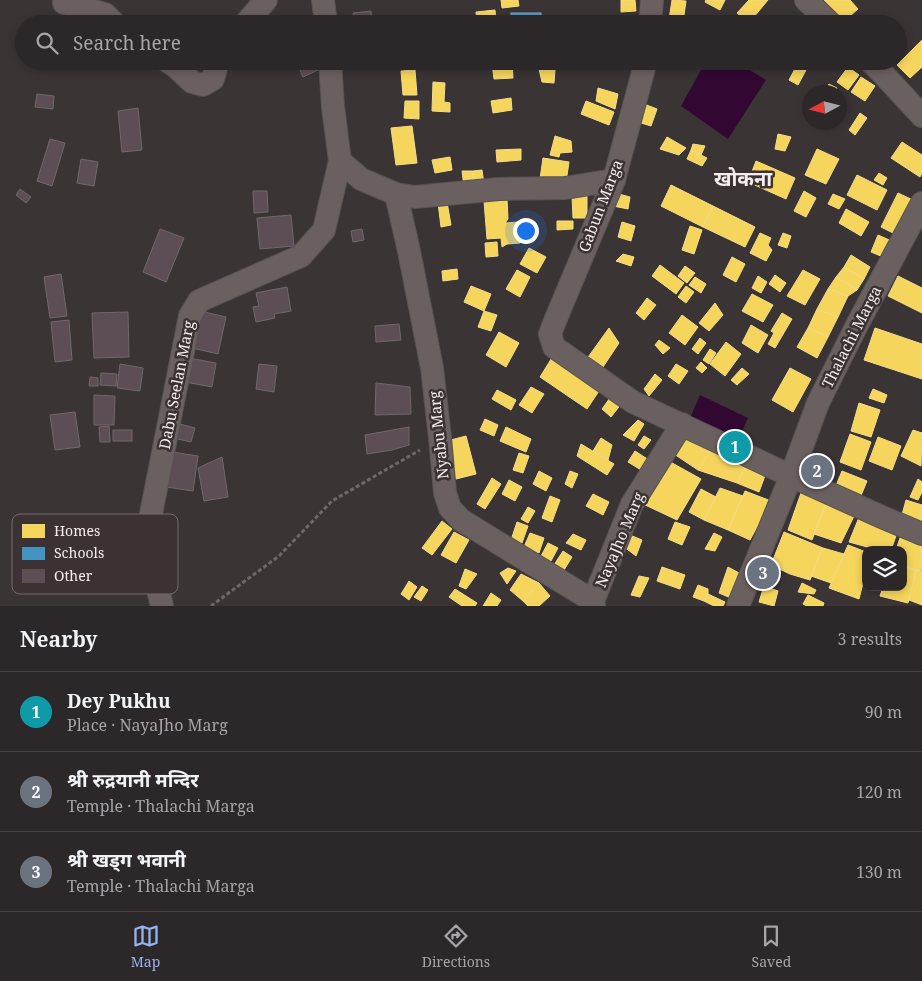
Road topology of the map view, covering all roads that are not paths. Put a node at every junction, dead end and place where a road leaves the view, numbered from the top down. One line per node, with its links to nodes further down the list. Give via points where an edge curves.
1 (266, 0): 7 (street)
2 (322, 0): 8 (street)
3 (652, 0): 9 (street)
4 (806, 0): 10 (street)
5 (64, 3): 6 (street)
6 (106, 15)
7 (253, 15)
8 (324, 15)
9 (651, 15)
10 (822, 15)
11 (180, 70): 12 (street, via 192,82 203,85 213,79)
12 (216, 70)
13 (331, 70): 17 (street, Dabu Seelan Marg)
14 (644, 70): 18 (street, Gabun Marga)
15 (879, 70): 16 (street)
16 (922, 116)
17 (340, 161): 19 (street, via 361,179); 23 (street, Dabu Seelan Marg, via 324,230 301,256 199,301 190,316)
18 (614, 180): 19 (street, via 565,188 499,189 415,197); 21 (street, Gabun Marga, via 550,334 554,347 633,402)
19 (396, 194): 25 (street, Nyabu Marg, via 432,368 445,493 450,508 461,520)
20 (922, 203): 22 (street, Thalachi Marga, via 818,403)
21 (682, 424): 22 (street); 25 (street, NayaJho Marg, via 632,504)
22 (791, 476): 24 (street); 26 (street, Thalachi Marga)
23 (151, 514)
24 (922, 534)
25 (594, 604)
26 (738, 606)

